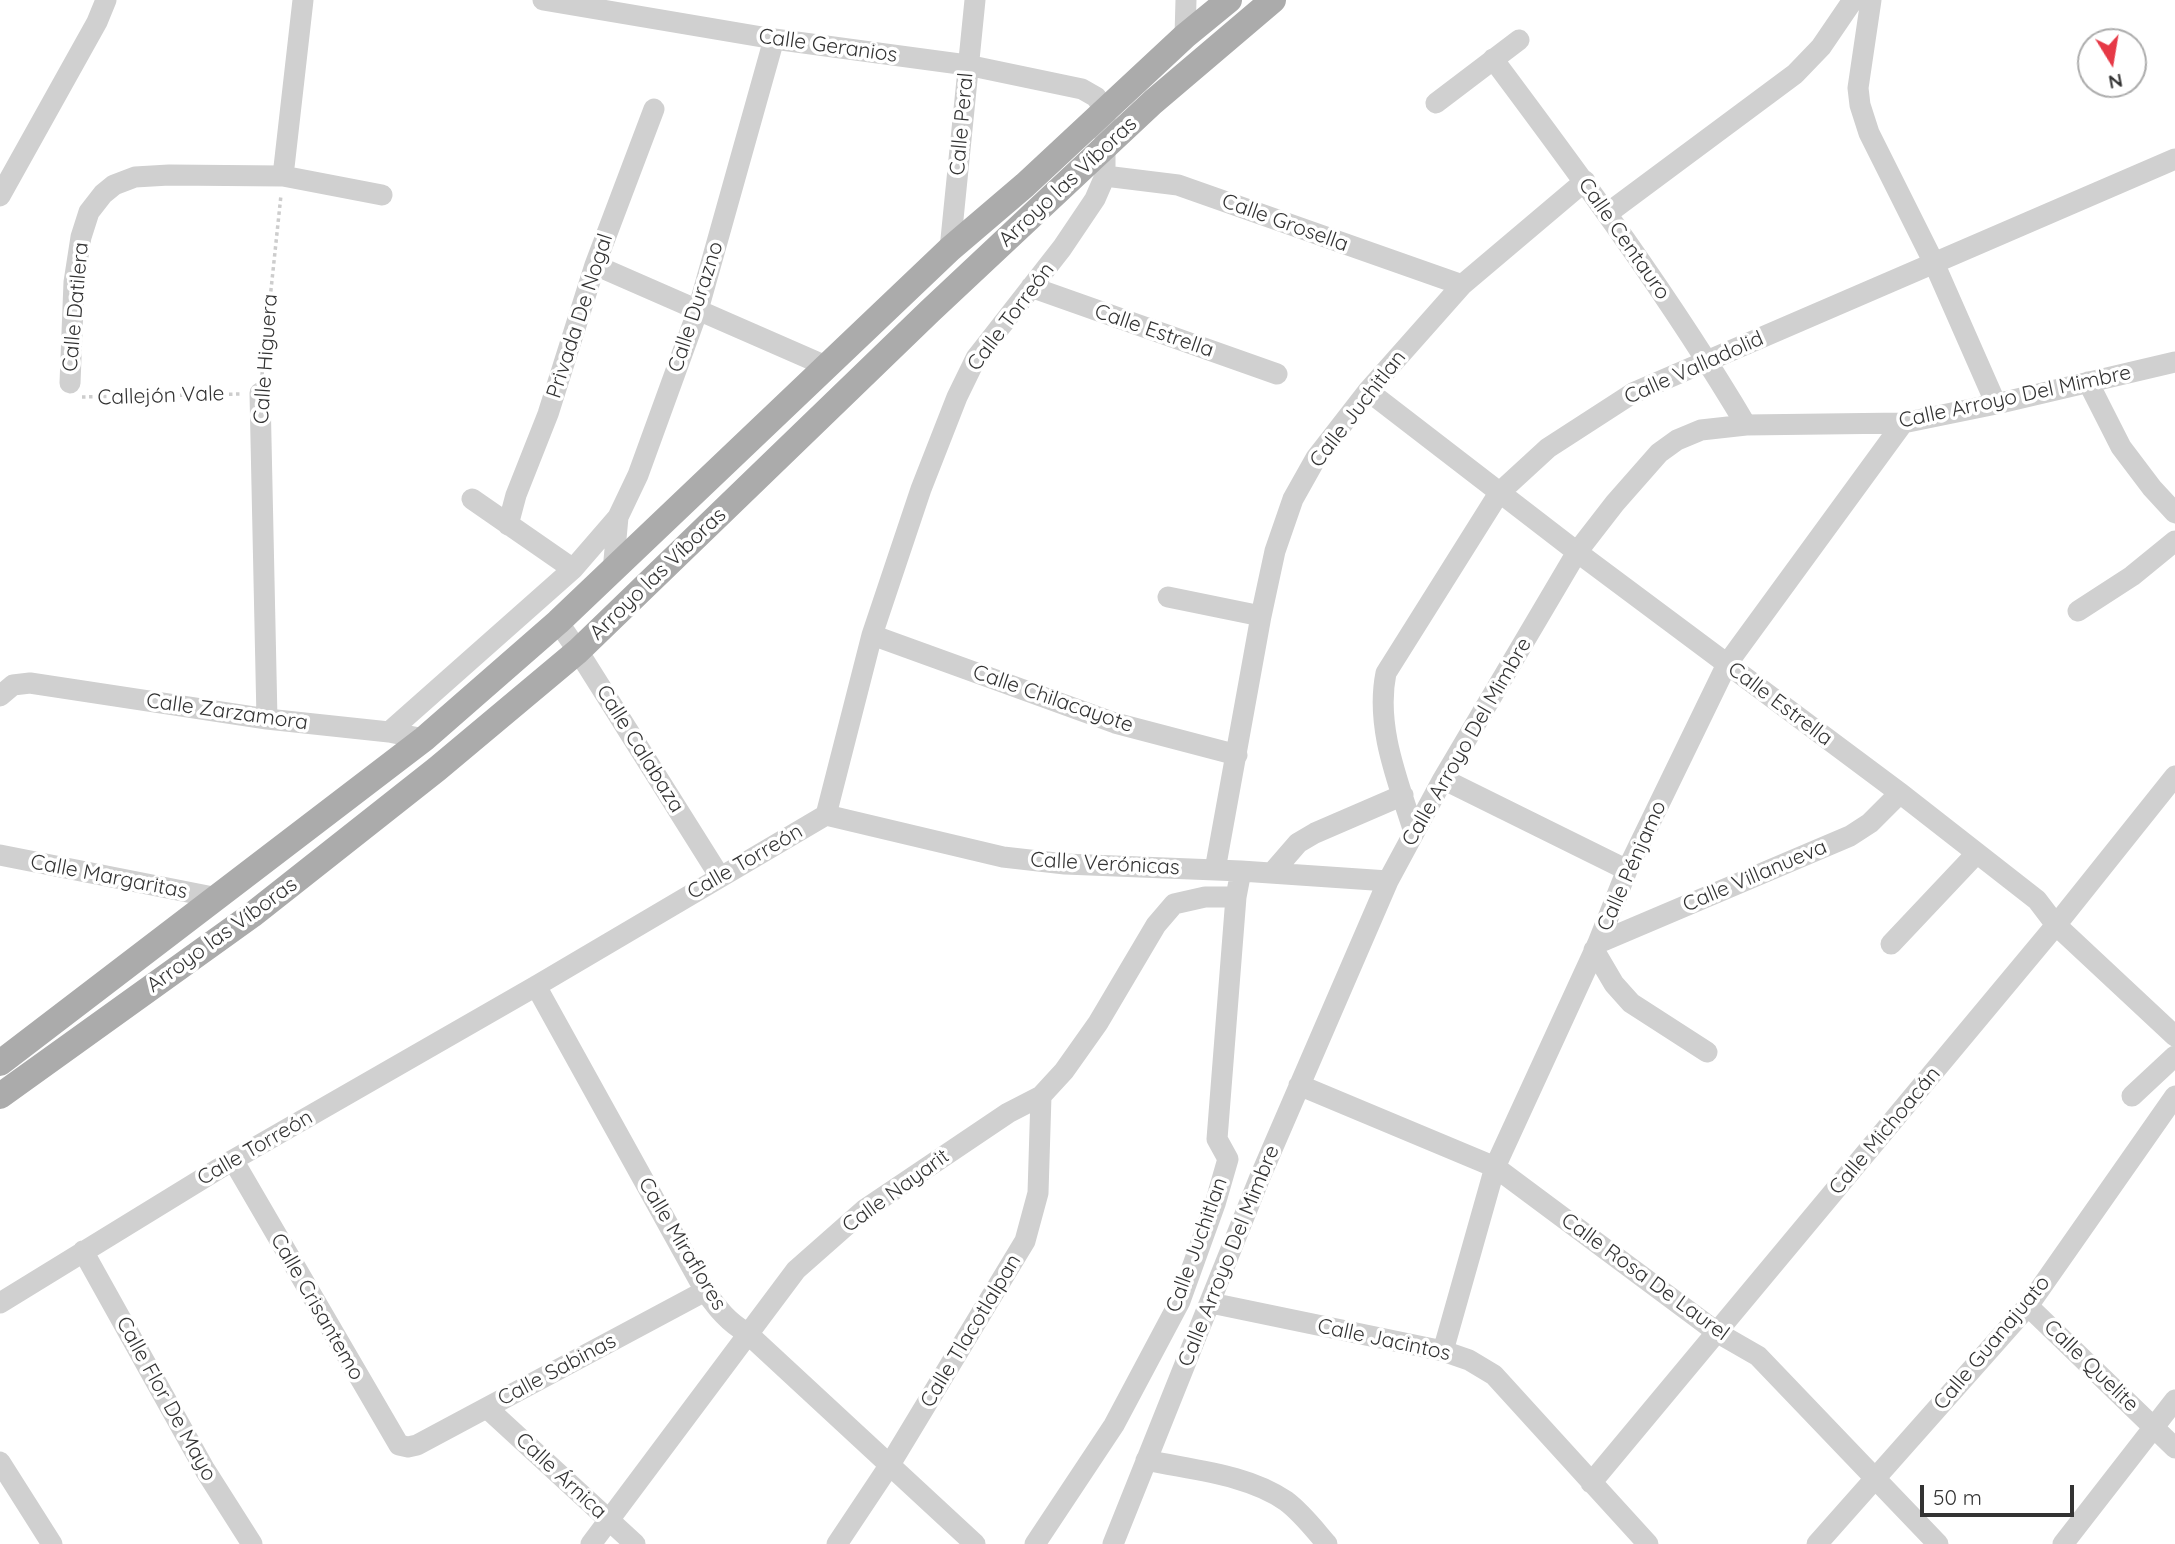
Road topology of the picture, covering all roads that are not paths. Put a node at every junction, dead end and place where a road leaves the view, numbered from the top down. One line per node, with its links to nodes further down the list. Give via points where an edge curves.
1 (106, 0): 24 (street)
2 (303, 0): 20 (street)
3 (543, 0): 11 (street, Calle Geranios)
4 (975, 0): 14 (street, Calle Peral)
5 (1186, 0): 10 (street)
6 (1229, 0): 10 (main road, Arroyo las Víboras)
7 (1273, 0): 18 (main road, Arroyo las Víboras)
8 (1853, 0): 25 (street, via 1821,47 1795,74)
9 (1871, 0): 27 (street, via 1858,88 1860,105 1869,133)
10 (1185, 36): 17 (main road, Arroyo las Víboras)
11 (774, 40): 14 (street, Calle Geranios); 31 (street, Calle Durazno)
12 (1519, 40): 13 (street)
13 (1493, 59): 15 (street); 22 (street, Calle Centauro)
14 (967, 65): 17 (street, Calle Geranios, via 1082,89 1096,97); 26 (street, Calle Peral)
15 (1436, 103)
16 (654, 109): 28 (street, Privada De Nogal)
17 (1105, 110): 18 (street, Calle Torreón); 26 (main road, Arroyo las Víboras)
18 (1107, 146): 21 (street, Calle Torreón); 57 (main road, Arroyo las Víboras)
19 (2175, 159): 27 (street, Calle Valladolid)
20 (283, 176): 23 (street); 37 (street, Calle Datilera, via 135,177 103,194 89,212 81,237 74,282)
21 (1105, 176): 29 (street, Calle Grosella, via 1178,185); 30 (street, Calle Torreón, via 1095,200)
22 (1585, 181): 25 (street, Calle Centauro); 29 (street, Calle Juchitlan)
23 (382, 195)
24 (0, 196)
25 (1608, 213): 32 (street, Calle Centauro)
26 (950, 249): 34 (main road, Arroyo las Víboras)
27 (1934, 263): 32 (street, Calle Valladolid); 40 (street)
28 (595, 265): 31 (street); 47 (street, Privada De Nogal)
29 (1462, 285): 38 (street, Calle Juchitlan)
30 (1031, 287): 35 (street, Calle Estrella); 56 (street, Calle Torreón, via 976,358 957,397)
31 (698, 310): 34 (street); 46 (street, Calle Durazno, via 638,475)
32 (1708, 360): 42 (street, Calle Centauro); 43 (street, Calle Valladolid, via 1633,393 1548,447)
33 (2175, 362): 36 (street, Calle Arroyo Del Mimbre)
34 (825, 366): 51 (main road, Arroyo las Víboras)
35 (1277, 374)
36 (2088, 382): 40 (street, Calle Arroyo Del Mimbre); 45 (street, via 2121,447)
37 (70, 383)
38 (1368, 391): 43 (street, Calle Estrella); 54 (street, Calle Juchitlan, via 1316,458 1293,499 1275,551)
39 (260, 393): 60 (street, Calle Higuera)
40 (1996, 404): 41 (street, Calle Arroyo Del Mimbre)
41 (1903, 423): 42 (street, Calle Arroyo Del Mimbre); 58 (street, Calle Pénjamo)
42 (1746, 425): 49 (street, Calle Arroyo Del Mimbre, via 1701,430 1659,453)
43 (1499, 493): 49 (street, Calle Estrella); 67 (street, Calle Valladolid, via 1386,673 1384,728)
44 (472, 499): 47 (street)
45 (2175, 513)
46 (618, 517): 50 (street); 51 (street, Calle Durazno)
47 (508, 524): 50 (street)
48 (2175, 541): 53 (street)
49 (1577, 552): 58 (street, Calle Estrella); 65 (street, Calle Arroyo Del Mimbre)
50 (573, 569): 61 (street)
51 (613, 571): 55 (main road, Arroyo las Víboras)
52 (1168, 597): 54 (street)
53 (2078, 611)
54 (1261, 617): 63 (street, Calle Juchitlan)
55 (558, 622): 57 (street, Calle Calabaza); 62 (main road, Arroyo las Víboras)
56 (872, 635): 63 (street, Calle Chilacayote, via 1115,723); 68 (street, Calle Torreón)
57 (578, 651): 76 (street, Calle Calabaza); 89 (main road, Arroyo las Víboras, via 252,915)
58 (1727, 664): 66 (street, Calle Estrella); 73 (street, Calle Pénjamo)
59 (0, 696): 60 (street, Calle Zarzamora, via 13,685 30,683)
60 (267, 719): 61 (street, Calle Zarzamora)
61 (389, 732): 62 (street, Calle Zarzamora)
62 (424, 739): 79 (main road, Arroyo las Víboras)
63 (1237, 755): 72 (street, Calle Juchitlan)
64 (2175, 776): 80 (street, Calle Michoacán)
65 (1443, 779): 69 (street, Calle Arroyo Del Mimbre); 73 (street)
66 (1900, 793): 70 (street, Calle Estrella); 82 (street, Calle Villanueva, via 1850,836)
67 (1403, 795): 69 (street, Calle Valladolid); 75 (street, via 1315,832 1298,843)
68 (826, 815): 72 (street, Calle Verónicas, via 1003,857); 76 (street, Calle Torreón)
69 (1414, 832): 77 (street, Calle Arroyo Del Mimbre)
70 (1976, 854): 80 (street, Calle Estrella, via 2037,900); 81 (street)
71 (0, 855): 79 (street, Calle Margaritas)
72 (1215, 870): 74 (street, Calle Verónicas)
73 (1627, 870): 82 (street, Calle Pénjamo)
74 (1241, 871): 75 (street, Calle Verónicas); 78 (street, Calle Juchitlan)
75 (1272, 873): 77 (street, Calle Verónicas)
76 (720, 877): 83 (street, Calle Torreón)
77 (1388, 881): 88 (street, Calle Arroyo Del Mimbre)
78 (1236, 897): 90 (street, Calle Nayarit, via 1174,904 1156,925 1098,1023); 93 (street, Calle Juchitlan, via 1217,1139)
79 (218, 898): 87 (main road, Arroyo las Víboras)
80 (2056, 925): 84 (street, Calle Estrella); 105 (street, Calle Michoacán)
81 (1891, 944)
82 (1596, 947): 85 (street, via 1614,984 1632,1003); 95 (street, Calle Pénjamo)
83 (536, 986): 94 (street, Calle Torreón); 100 (street, Calle Miraflores)
84 (2175, 1036)
85 (1707, 1052)
86 (2175, 1056): 91 (street)
87 (0, 1063)
88 (1299, 1085): 95 (street, Calle Rosa De Laurel); 96 (street, Calle Arroyo Del Mimbre)
89 (0, 1096)
90 (1041, 1096): 104 (street, Calle Nayarit, via 1008,1112 864,1210 796,1270); 114 (street, Calle Tlacotlalpan, via 1038,1193 1025,1241)
91 (2132, 1096)
92 (2175, 1096): 103 (street, Calle Guanajuato)
93 (1228, 1159): 96 (street); 98 (street, Calle Juchitlan)
94 (233, 1160): 97 (street, Calle Torreón); 110 (street, Calle Crisantemo, via 393,1438)
95 (1495, 1167): 105 (street, Calle Rosa De Laurel); 106 (street, Calle Pénjamo)
96 (1261, 1177): 99 (street, Calle Arroyo Del Mimbre)
97 (83, 1251): 101 (street, Calle Torreón); 119 (street, Calle Flor De Mayo, via 205,1470)
98 (1198, 1253): 99 (street); 124 (street, Calle Juchitlan, via 1180,1301 1114,1425)
99 (1225, 1265): 102 (street, Calle Arroyo Del Mimbre)
100 (705, 1291): 104 (street, Calle Miraflores, via 729,1322); 108 (street, Calle Sabinas)
101 (0, 1303)
102 (1211, 1303): 106 (street, Calle Jacintos); 112 (street, Calle Arroyo Del Mimbre)
103 (2028, 1306): 109 (street, Calle Quelite); 115 (street, Calle Guanajuato)
104 (747, 1333): 114 (street, Calle Miraflores); 117 (street, Calle Nayarit)
105 (1718, 1333): 115 (street, Calle Rosa De Laurel, via 1758,1356); 116 (street, Calle Michoacán)
106 (1443, 1351): 116 (street, Calle Jacintos, via 1494,1376)
107 (2175, 1401): 109 (street)
108 (487, 1408): 110 (street, Calle Sabinas); 117 (street, Calle Árnica)
109 (2154, 1427): 111 (street, Calle Quelite); 130 (street)
110 (408, 1447)
111 (2175, 1448)
112 (1146, 1460): 125 (street, Calle Arroyo Del Mimbre); 126 (street, via 1265,1489 1296,1510)
113 (0, 1462): 118 (street)
114 (889, 1466): 122 (street, Calle Tlacotlalpan); 123 (street, Calle Miraflores)
115 (1875, 1479): 128 (street, Calle Guanajuato); 129 (street, Calle Rosa De Laurel)
116 (1591, 1483): 127 (street, Calle Jacintos)
117 (608, 1520): 120 (street, Calle Nayarit); 121 (street, Calle Árnica)
118 (52, 1544)
119 (253, 1544)
120 (591, 1544)
121 (635, 1544)
122 (837, 1544)
123 (975, 1544)
124 (1035, 1544)
125 (1113, 1544)
126 (1327, 1544)
127 (1648, 1544)
128 (1817, 1544)
129 (1938, 1544)
130 (2063, 1544)

